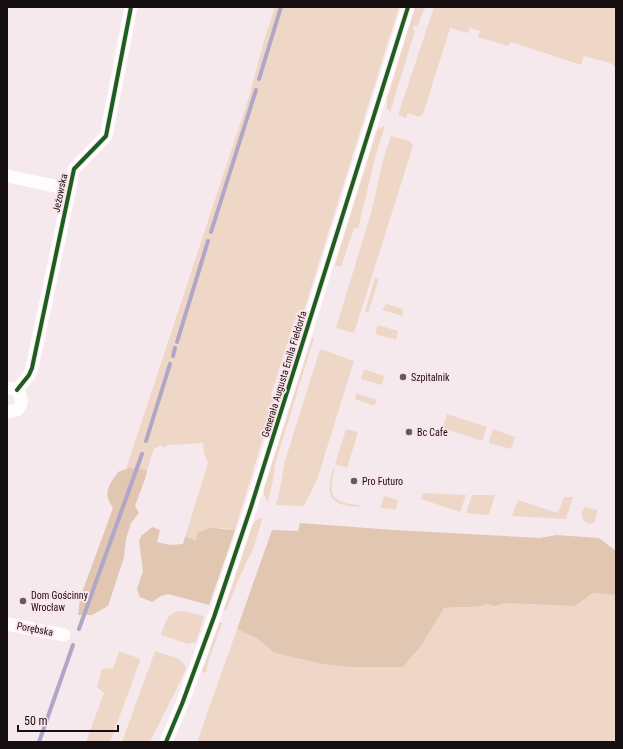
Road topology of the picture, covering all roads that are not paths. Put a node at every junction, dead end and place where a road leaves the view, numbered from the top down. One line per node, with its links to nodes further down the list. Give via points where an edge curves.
1 (131, 7): 4 (street, Jeżowska, via 106,136 74,169)
2 (408, 7): 9 (street, Generała Augusta Emila Fieldorfa, via 251,507 214,617)
3 (7, 176): 4 (street)
4 (69, 189): 5 (street, Jeżowska, via 32,368 29,375)
5 (12, 389): 6 (street, Jeżowska, via 21,396 21,404 17,410)
6 (7, 412)
7 (7, 624): 8 (street, Porębska)
8 (64, 635)
9 (166, 742)

